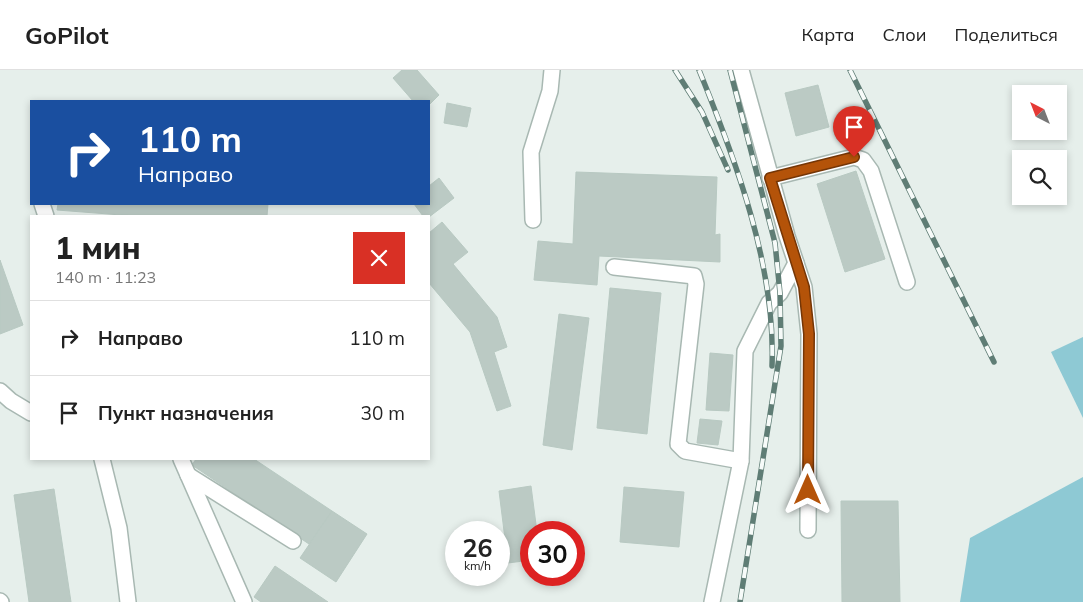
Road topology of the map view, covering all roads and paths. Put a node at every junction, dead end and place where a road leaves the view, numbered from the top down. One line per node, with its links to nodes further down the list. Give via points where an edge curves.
1 (552, 70): 4 (street, via 550,91 531,152)
2 (741, 70): 3 (street)
3 (770, 178): 5 (street); 7 (street, via 854,157 863,160 871,171)
4 (533, 220)
5 (796, 263): 12 (street, via 780,293 769,303 745,351); 14 (street, via 804,287 809,334)
6 (614, 267): 12 (street, via 694,276 696,284 678,444 685,451)
7 (907, 282)
8 (0, 391): 9 (street)
9 (30, 412)
10 (102, 460): 17 (street, via 119,528)
11 (181, 460): 13 (street)
12 (741, 461): 18 (street)
13 (188, 475): 15 (street); 16 (street)
14 (808, 530)
15 (294, 541)
16 (244, 601)
17 (128, 602)
18 (712, 602)

